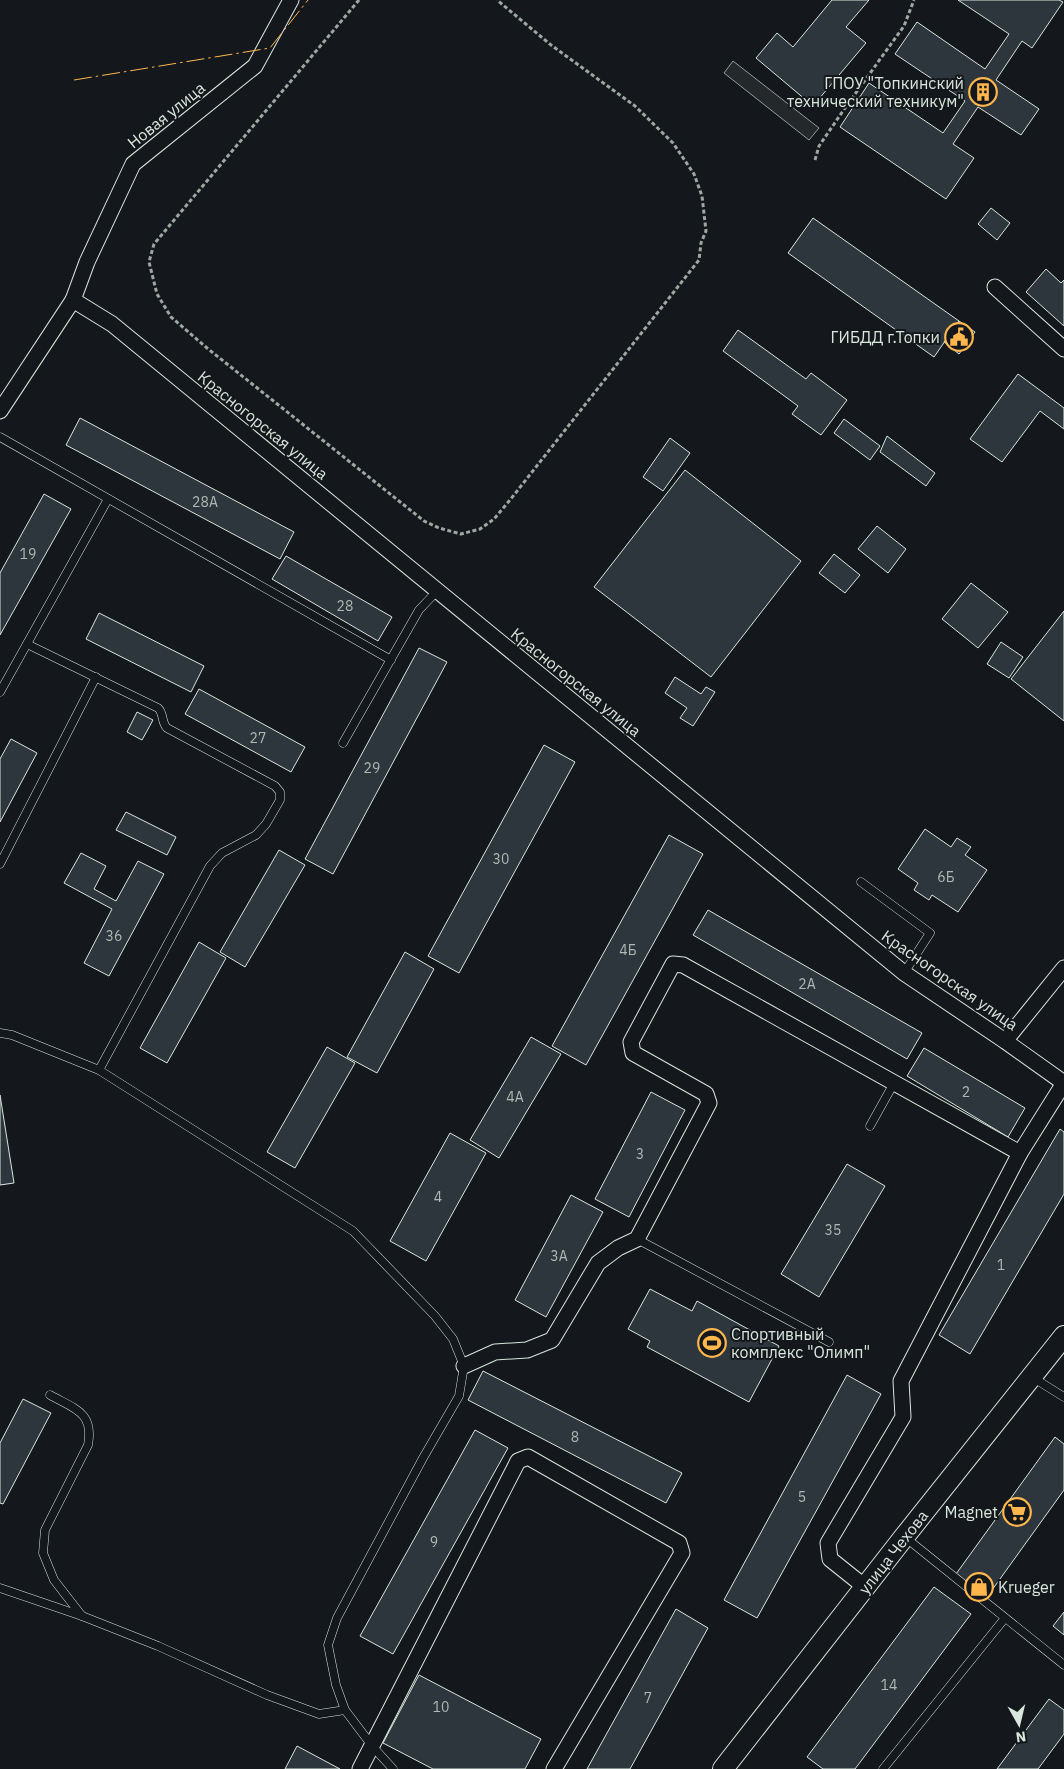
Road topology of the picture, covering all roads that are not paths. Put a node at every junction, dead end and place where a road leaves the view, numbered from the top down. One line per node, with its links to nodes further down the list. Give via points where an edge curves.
1 (291, 0): 3 (street, Новая улица, via 255,66 133,164 91,253)
2 (995, 287): 4 (street)
3 (73, 300): 5 (street, Новая улица); 8 (street, Красногорская улица, via 112,324)
4 (1064, 349)
5 (0, 411)
6 (0, 437): 7 (lane)
7 (108, 498): 9 (lane); 10 (lane)
8 (437, 591): 10 (lane, via 419,610); 17 (street, Красногорская улица)
9 (27, 644): 11 (lane); 12 (lane)
10 (391, 660): 13 (lane)
11 (96, 678): 14 (lane); 20 (lane, via 158,708 167,728 275,786 280,792 280,800 262,830 215,859)
12 (0, 692)
13 (343, 743)
14 (0, 864)
15 (861, 882): 17 (lane, via 930,933)
16 (1064, 968): 19 (street)
17 (904, 973): 19 (street, Красногорская улица)
18 (0, 1033): 20 (lane)
19 (1005, 1041): 22 (street, Красногорская улица)
20 (99, 1070): 28 (lane, via 352,1231 435,1316 453,1339)
21 (894, 1083): 23 (lane); 24 (street); 25 (street, via 683,965 673,964 631,1042 633,1053 706,1094 709,1103)
22 (1064, 1083): 24 (street)
23 (870, 1126)
24 (1020, 1153): 33 (street, via 901,1381 903,1417 828,1543 830,1559)
25 (637, 1239): 27 (lane); 28 (street, via 598,1263 552,1340 527,1350 495,1352)
26 (1064, 1336): 29 (street, улица Чехова)
27 (829, 1342)
28 (464, 1366): 38 (lane, via 459,1396 337,1618 328,1646)
29 (1032, 1377): 31 (lane); 32 (street, улица Чехова)
30 (50, 1395): 35 (lane, via 82,1413 88,1420 90,1432 88,1445 45,1530 43,1553 54,1580)
31 (1064, 1397)
32 (904, 1537): 33 (street, улица Чехова); 36 (lane)
33 (865, 1587): 43 (street, улица Чехова)
34 (0, 1588): 35 (lane)
35 (82, 1616): 38 (lane, via 310,1711 319,1714)
36 (1005, 1618): 37 (lane); 44 (lane)
37 (1064, 1665)
38 (345, 1710): 39 (lane)
39 (372, 1747): 40 (street); 41 (lane); 42 (street, via 518,1461 528,1457 678,1543 682,1553)
40 (360, 1769)
41 (393, 1769)
42 (554, 1769)
43 (723, 1769)
44 (883, 1769)

